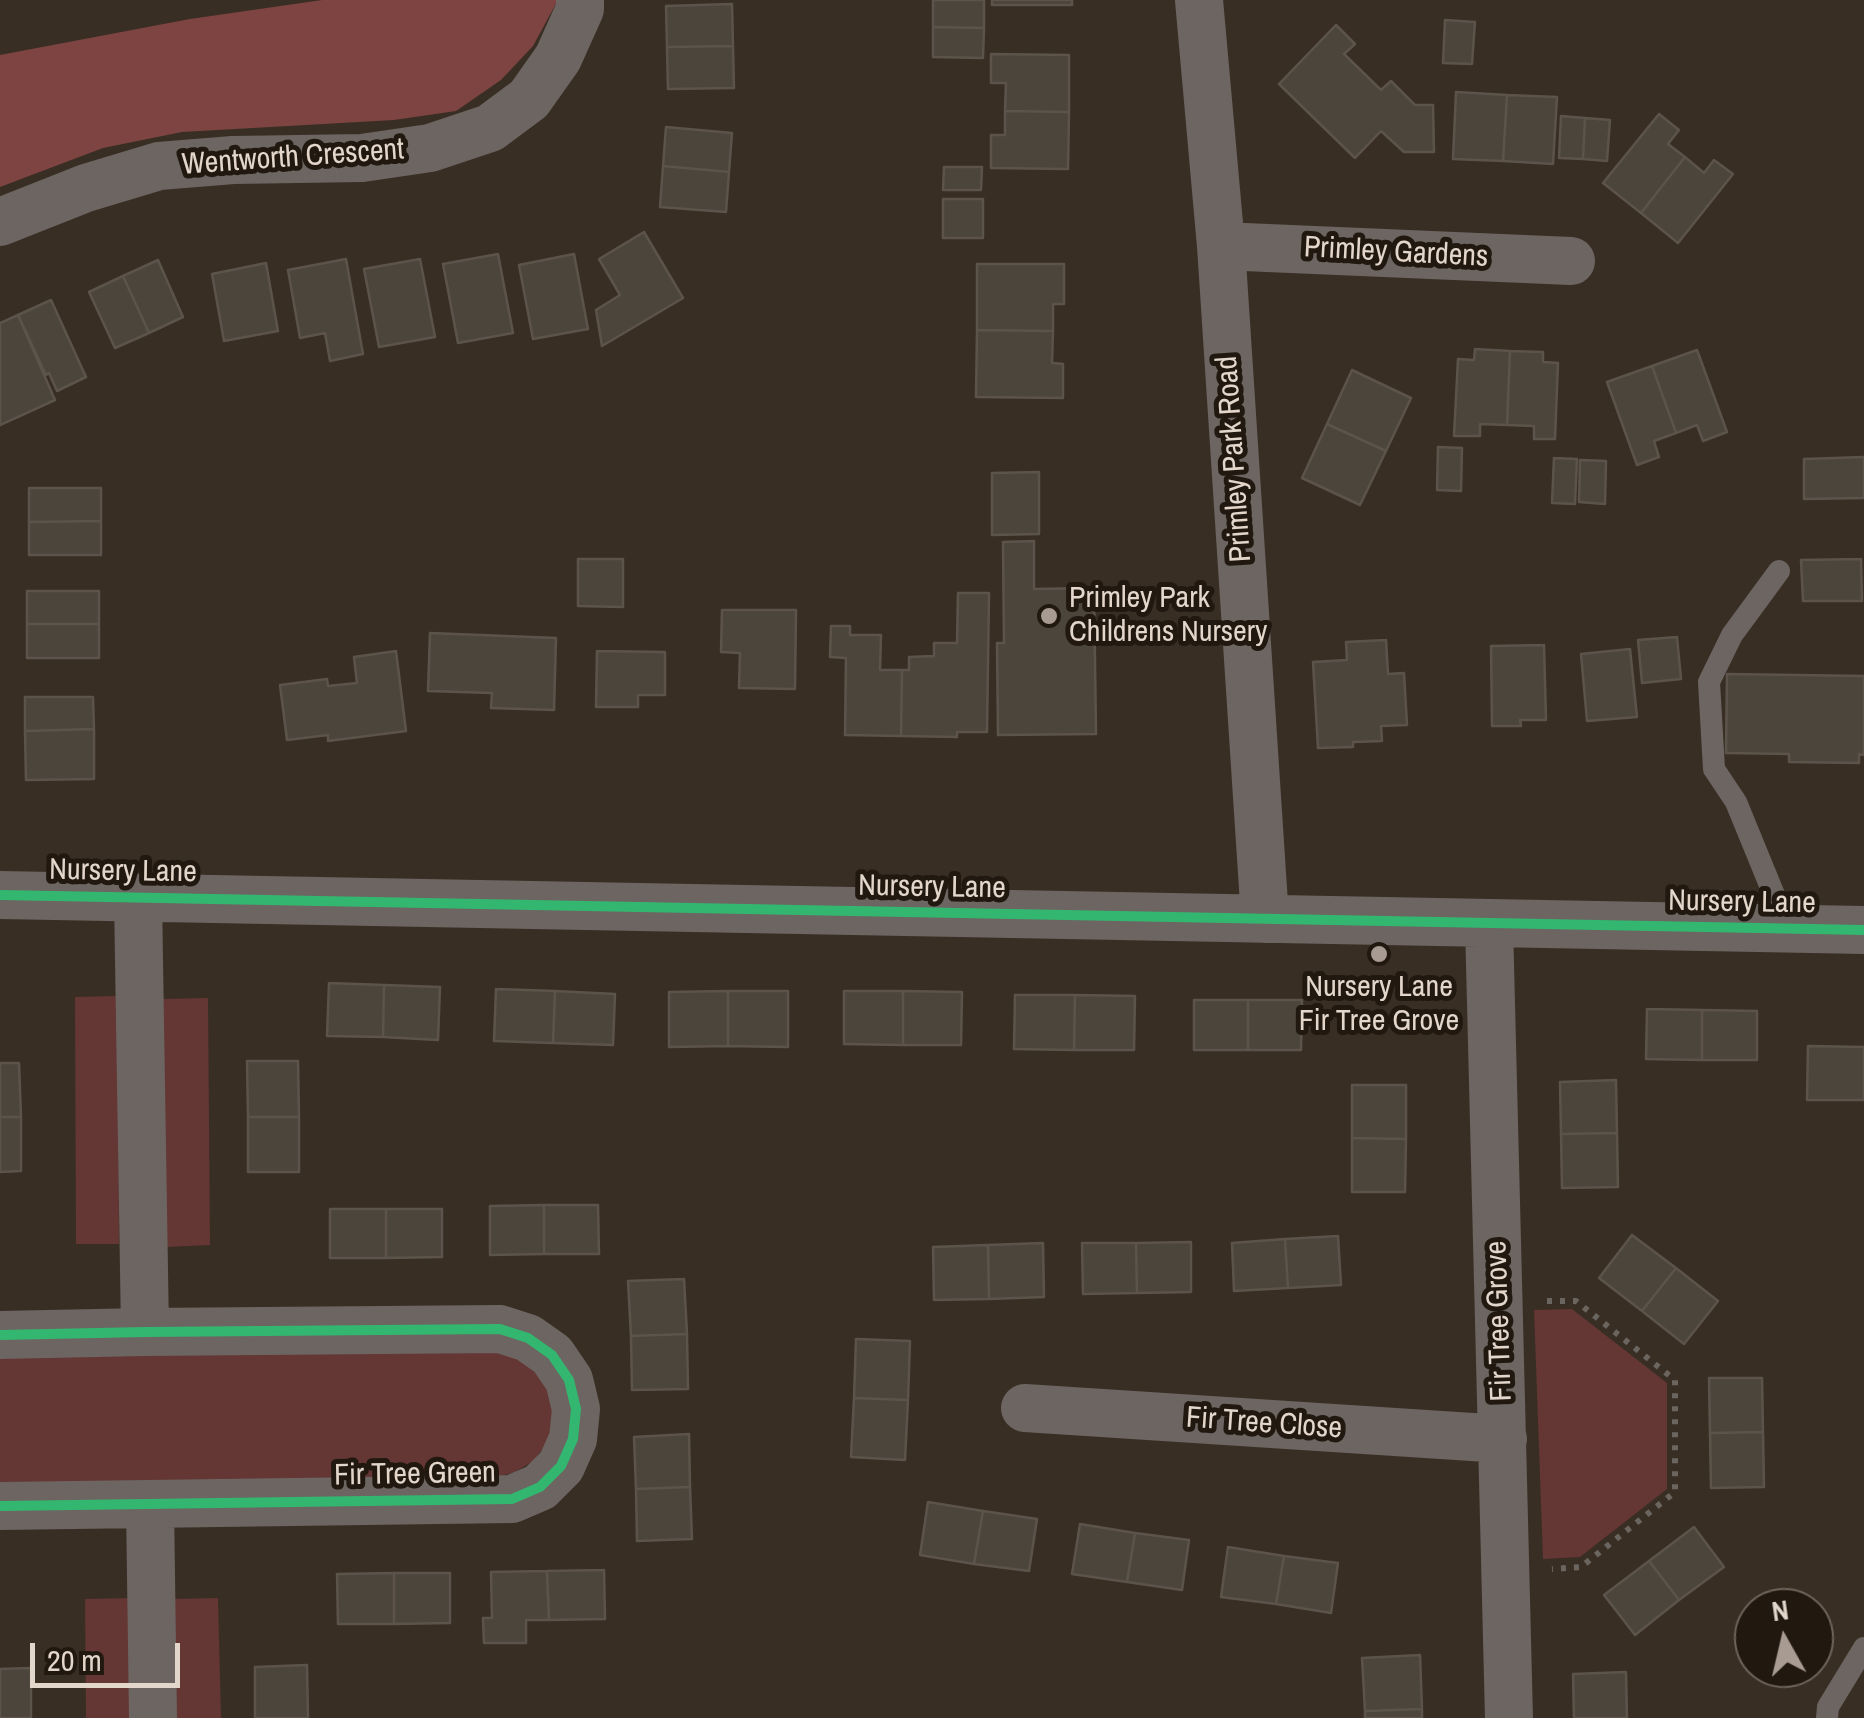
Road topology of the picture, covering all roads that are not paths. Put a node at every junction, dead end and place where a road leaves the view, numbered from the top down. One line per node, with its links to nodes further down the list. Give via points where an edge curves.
1 (580, 0): 3 (street, Wentworth Crescent, via 558,58 529,99 490,128 430,148 362,158 160,166)
2 (1199, 0): 4 (street, Primley Park Road)
3 (0, 222)
4 (1221, 246): 5 (street, Primley Gardens); 9 (street, Primley Park Road)
5 (1571, 261)
6 (1779, 571): 11 (lane, via 1732,635 1709,682 1714,769 1736,802)
7 (0, 895): 8 (street, Nursery Lane)
8 (138, 898): 9 (street, Nursery Lane); 13 (street)
9 (1265, 919): 10 (street, Nursery Lane)
10 (1489, 924): 11 (street, Nursery Lane); 16 (street, Fir Tree Grove)
11 (1788, 929): 12 (street, Nursery Lane)
12 (1864, 930)
13 (146, 1332): 14 (street, Fir Tree Green); 17 (street, Fir Tree Green, via 500,1330 552,1355 569,1380 576,1408 574,1438 561,1466 512,1499)
14 (0, 1335)
15 (1025, 1408): 16 (street, Fir Tree Close)
16 (1503, 1439): 21 (street, Fir Tree Grove)
17 (150, 1504): 18 (street, Fir Tree Green); 20 (street)
18 (0, 1506)
19 (1864, 1648): 22 (lane)
20 (153, 1718)
21 (1509, 1718)
22 (1827, 1718)

